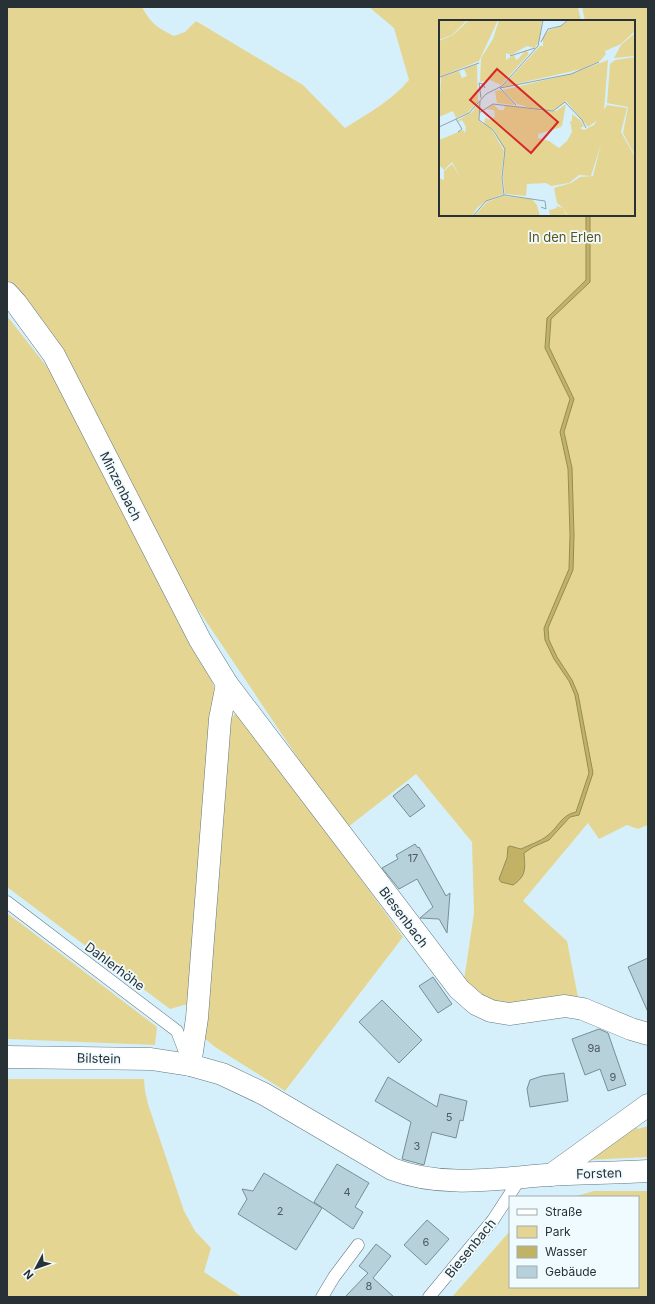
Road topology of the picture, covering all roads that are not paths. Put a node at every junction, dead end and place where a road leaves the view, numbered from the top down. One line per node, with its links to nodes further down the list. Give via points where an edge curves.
1 (7, 292): 2 (street, Minzenbach, via 54,355 200,640)
2 (227, 684): 4 (street, Biesenbach, via 459,989 476,1004 491,1011 509,1014 565,1006 583,1009 631,1030); 6 (street, via 220,719 197,1018)
3 (7, 902): 6 (lane, Dahlerhöhe, via 177,1031)
4 (648, 1034)
5 (7, 1057): 6 (street, Bilstein, via 151,1059)
6 (190, 1065): 10 (street, via 222,1074 264,1094 392,1169 408,1175 467,1181)
7 (648, 1105): 9 (street)
8 (648, 1171): 9 (street, Forsten)
9 (551, 1175): 10 (street)
10 (521, 1177): 13 (lane, Biesenbach, via 493,1220)
11 (358, 1245): 12 (lane)
12 (322, 1297)
13 (429, 1297)

